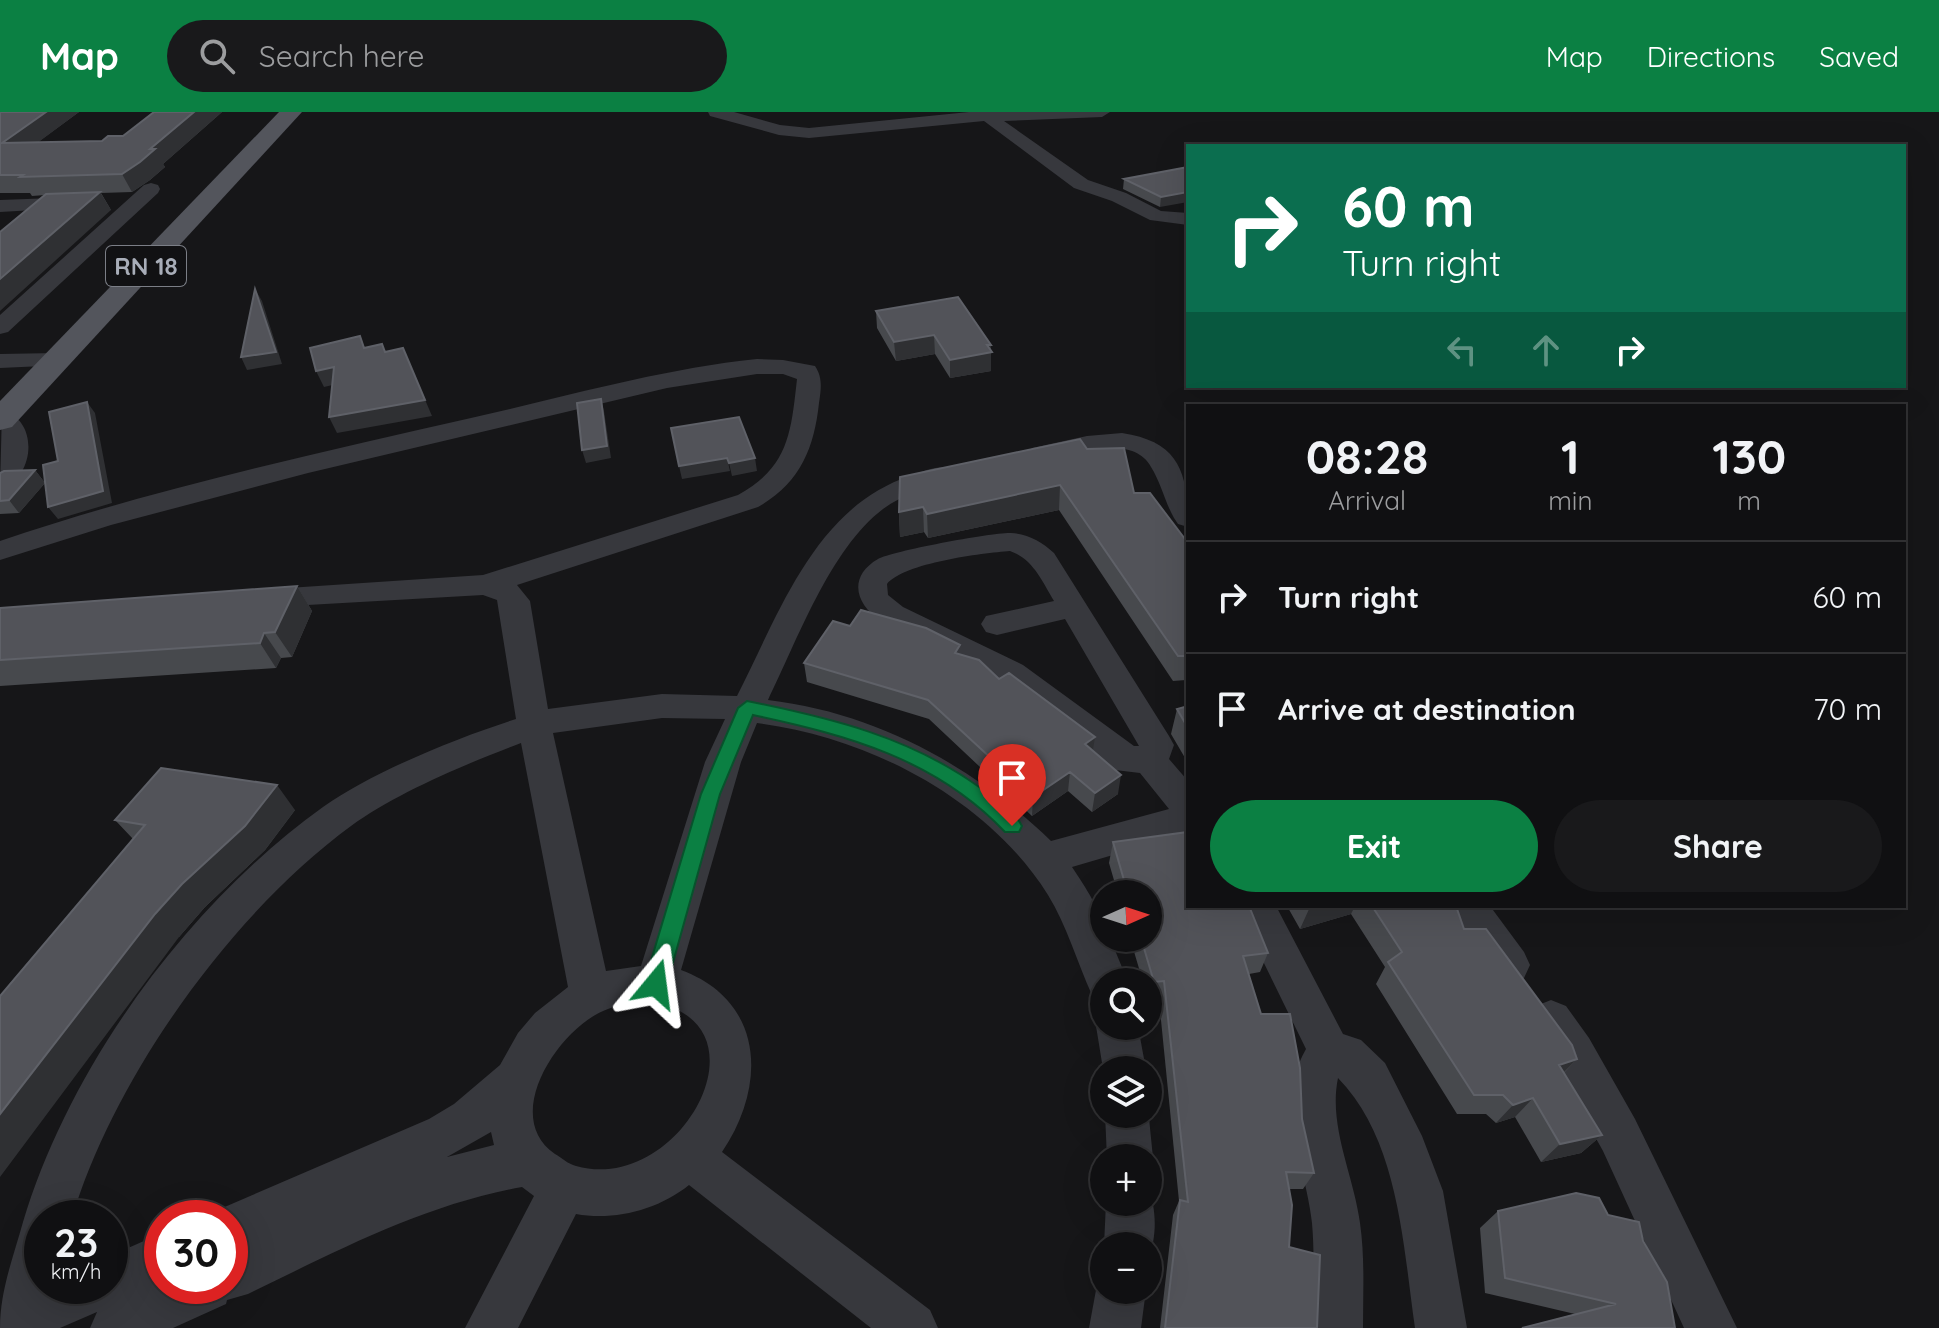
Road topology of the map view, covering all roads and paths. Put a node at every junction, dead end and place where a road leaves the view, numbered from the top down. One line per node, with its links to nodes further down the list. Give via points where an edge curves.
1 (291, 112): 8 (main road, RN 18)
2 (716, 112): 4 (street, via 809,133)
3 (1102, 112): 4 (street)
4 (987, 116): 6 (street, via 1081,184 1157,216)
5 (0, 206): 7 (street, via 144,195)
6 (1186, 219)
7 (0, 327)
8 (57, 360): 9 (street); 10 (main road, RN 18)
9 (0, 361)
10 (1, 419): 13 (street, via 17,435 18,446)
11 (1021, 458): 14 (street, via 1106,441 1137,443 1161,461)
12 (976, 467): 20 (street, via 900,488 858,517 820,565)
13 (0, 480)
14 (1186, 514)
15 (0, 551): 16 (street, via 152,505 480,423 726,371 777,366 806,371 799,444 789,472 773,488 748,501)
16 (485, 585): 17 (street); 21 (street, via 515,601)
17 (219, 600)
18 (1073, 607): 19 (street); 22 (street, via 1157,745); 22 (street, via 1039,553 1012,542 890,565 871,584 878,606 1011,673 1127,760)
19 (997, 624)
20 (747, 708): 21 (street, via 626,708); 25 (street, via 835,726 899,749 949,775 997,810); 29 (street, via 711,794)
21 (534, 725): 30 (street); 35 (street, via 456,755 339,815 248,894 180,975 125,1054 69,1154)
22 (1149, 759): 23 (street)
23 (1186, 804)
24 (1186, 819): 25 (street)
25 (1044, 859): 28 (street, via 1083,920)
26 (1257, 908): 31 (street)
27 (1468, 908): 49 (street, via 1574,1053 1642,1179)
28 (1102, 968)
29 (656, 984): 30 (street, via 624,985); 33 (street, via 685,991 709,1007 725,1031 732,1061 729,1094 714,1127)
30 (591, 996): 32 (street, via 558,1017 532,1046)
31 (1329, 1051): 47 (street, via 1319,1061 1314,1079 1314,1107 1335,1216); 48 (street, via 1346,1055 1369,1078 1406,1152 1419,1191)
32 (515, 1081): 34 (street, via 515,1139); 36 (street, via 445,1135)
33 (690, 1157): 34 (street, via 628,1191 594,1194); 45 (street)
34 (546, 1175): 37 (street, via 476,1171 424,1188); 44 (street)
35 (54, 1200)
36 (248, 1221)
37 (248, 1268)
38 (24, 1287): 42 (street)
39 (57, 1304): 42 (street)
40 (169, 1304): 43 (street)
41 (1119, 1304): 46 (street)
42 (11, 1324)
43 (116, 1328)
44 (491, 1328)
45 (912, 1328)
46 (1115, 1328)
47 (1337, 1328)
48 (1441, 1328)
49 (1711, 1328)

